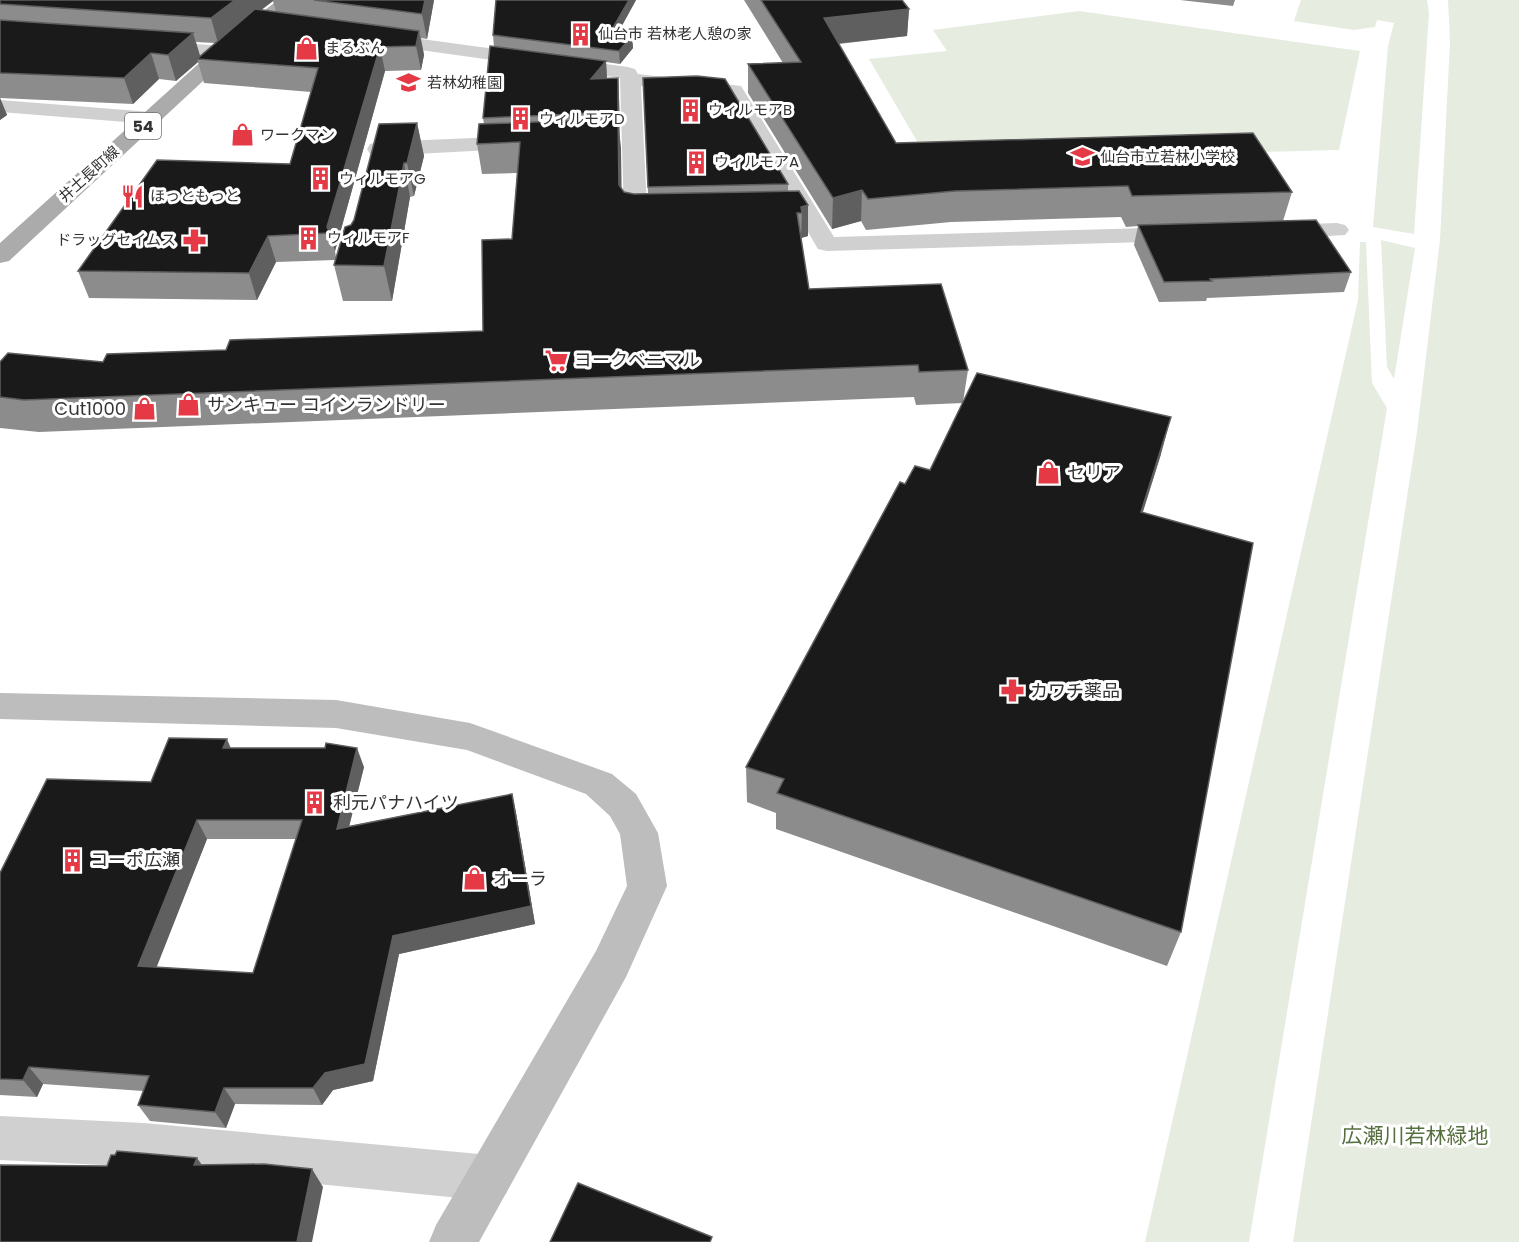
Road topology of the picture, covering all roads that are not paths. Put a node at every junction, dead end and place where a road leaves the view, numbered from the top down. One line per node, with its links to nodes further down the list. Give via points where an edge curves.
1 (289, 0): 2 (main road, 井土長町線 / 54)
2 (256, 25): 3 (street); 6 (main road, 井土長町線 / 54)
3 (289, 29)
4 (352, 36): 7 (street, via 628,72)
5 (137, 46): 6 (street)
6 (223, 52): 9 (main road, 井土長町線 / 54)
7 (631, 80): 10 (street); 17 (street, via 734,90 794,212 827,244)
8 (0, 106): 9 (street)
9 (151, 118): 18 (main road, 井土長町線 / 54)
10 (632, 139): 11 (street); 14 (street, via 636,216)
11 (608, 140)
12 (538, 142): 13 (street, via 375,149)
13 (369, 170)
14 (681, 215)
15 (1337, 230): 16 (street)
16 (1254, 232)
17 (1207, 233)
18 (0, 256)
19 (0, 706): 21 (street, via 347,716 470,737 599,784 623,805 639,833 647,886 611,964)
20 (0, 1138): 21 (street, via 144,1145)
21 (490, 1178): 22 (street)
22 (453, 1242)

